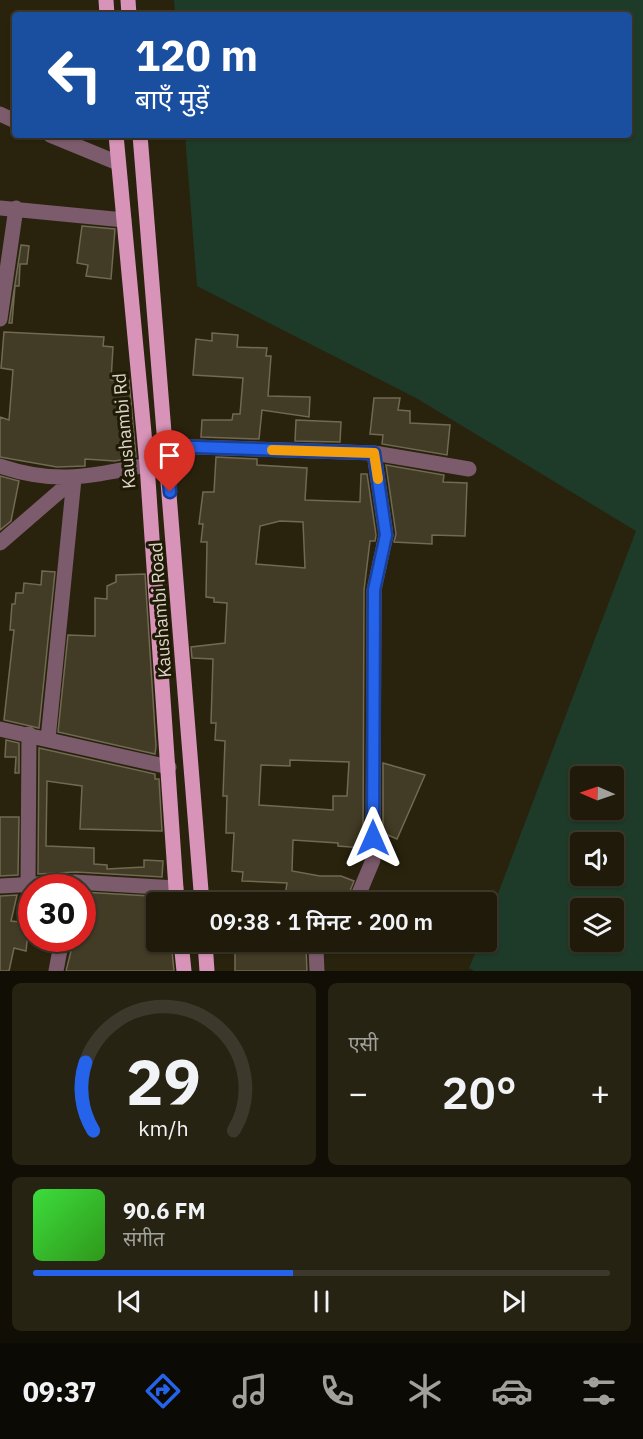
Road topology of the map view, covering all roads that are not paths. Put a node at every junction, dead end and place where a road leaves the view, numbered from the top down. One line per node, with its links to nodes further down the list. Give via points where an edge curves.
1 (58, 138): 4 (street)
2 (116, 138): 4 (main road, Kaushambi Rd)
3 (140, 138): 9 (main road, Kaushambi Road)
4 (118, 163): 7 (main road, Kaushambi Rd)
5 (0, 208): 6 (street)
6 (16, 208): 7 (street); 8 (street)
7 (124, 220): 11 (main road, Kaushambi Rd)
8 (0, 319)
9 (166, 446): 10 (street); 26 (main road, Kaushambi Road)
10 (374, 453): 13 (street); 27 (street, via 386,535 374,590 373,860)
11 (147, 465): 14 (street); 19 (main road, Kaushambi Rd)
12 (0, 466): 14 (street, via 26,474)
13 (468, 469)
14 (74, 478): 15 (street); 18 (street)
15 (0, 543)
16 (0, 729): 17 (street)
17 (29, 734): 18 (street); 20 (street)
18 (48, 739): 19 (street)
19 (169, 767): 25 (main road, Kaushambi Rd)
20 (28, 874)
21 (0, 886): 22 (street)
22 (18, 886)
23 (96, 887): 24 (street)
24 (146, 892)
25 (177, 892)
26 (201, 892)
27 (360, 892)
28 (60, 952): 32 (street)
29 (182, 952): 33 (main road)
30 (206, 952): 34 (main road)
31 (316, 952): 35 (street)
32 (56, 971)
33 (184, 971)
34 (207, 971)
35 (317, 971)

